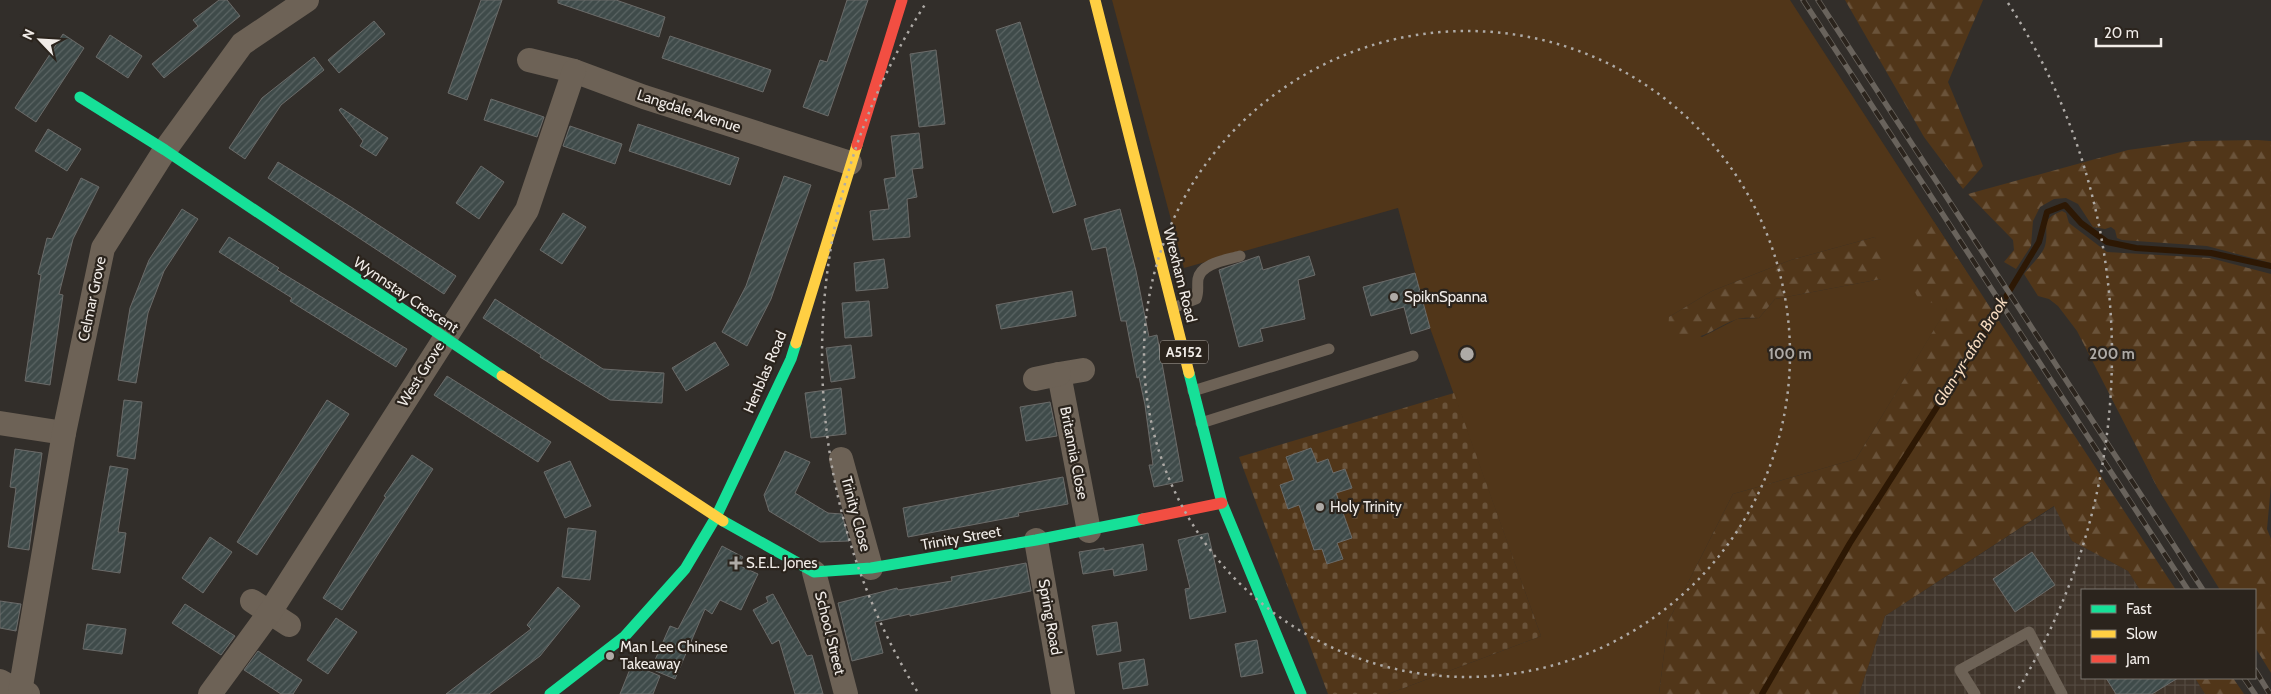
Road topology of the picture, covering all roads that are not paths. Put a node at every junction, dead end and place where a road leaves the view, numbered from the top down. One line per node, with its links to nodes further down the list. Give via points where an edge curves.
1 (306, 0): 7 (street, Celmar Grove, via 242,44)
2 (902, 0): 8 (street, Henblas Road)
3 (1095, 0): 10 (street, Wrexham Road / A5152)
4 (529, 60): 5 (street, Langdale Avenue)
5 (574, 71): 8 (street, Langdale Avenue, via 644,98); 11 (street, West Grove, via 527,210)
6 (80, 97): 7 (street, Wynnstay Crescent)
7 (165, 150): 11 (street, Wynnstay Crescent); 20 (street, Celmar Grove, via 103,248)
8 (850, 163): 23 (street, Henblas Road, via 790,358)
9 (1240, 256): 10 (lane, via 1208,266 1198,280 1196,299)
10 (1173, 308): 17 (street, Wrexham Road / A5152)
11 (444, 338): 23 (street, Wynnstay Crescent); 29 (street, West Grove, via 270,613)
12 (1329, 349): 17 (lane)
13 (1413, 356): 19 (lane)
14 (1083, 370): 15 (street)
15 (1059, 374): 16 (street); 24 (street, Britannia Close)
16 (1035, 379)
17 (1193, 391): 19 (street, Wrexham Road / A5152)
18 (0, 423): 20 (street)
19 (1201, 423): 22 (street, Wrexham Road / A5152)
20 (64, 433): 28 (street, Celmar Grove)
21 (841, 459): 26 (street, Trinity Close)
22 (1222, 503): 24 (street, Trinity Street); 33 (street, Wrexham Road / A5152)
23 (716, 517): 27 (street); 30 (street, Henblas Road, via 685,569 625,636)
24 (1089, 531): 25 (street, Trinity Street)
25 (1036, 540): 26 (street, Trinity Street); 32 (street, Spring Road)
26 (871, 568): 27 (street, Trinity Street)
27 (814, 572): 31 (street, School Street)
28 (16, 689)
29 (210, 694)
30 (550, 694)
31 (846, 694)
32 (1063, 694)
33 (1301, 694)
34 (1975, 694): 35 (lane, via 1960,670 2029,632)
35 (2062, 694)

